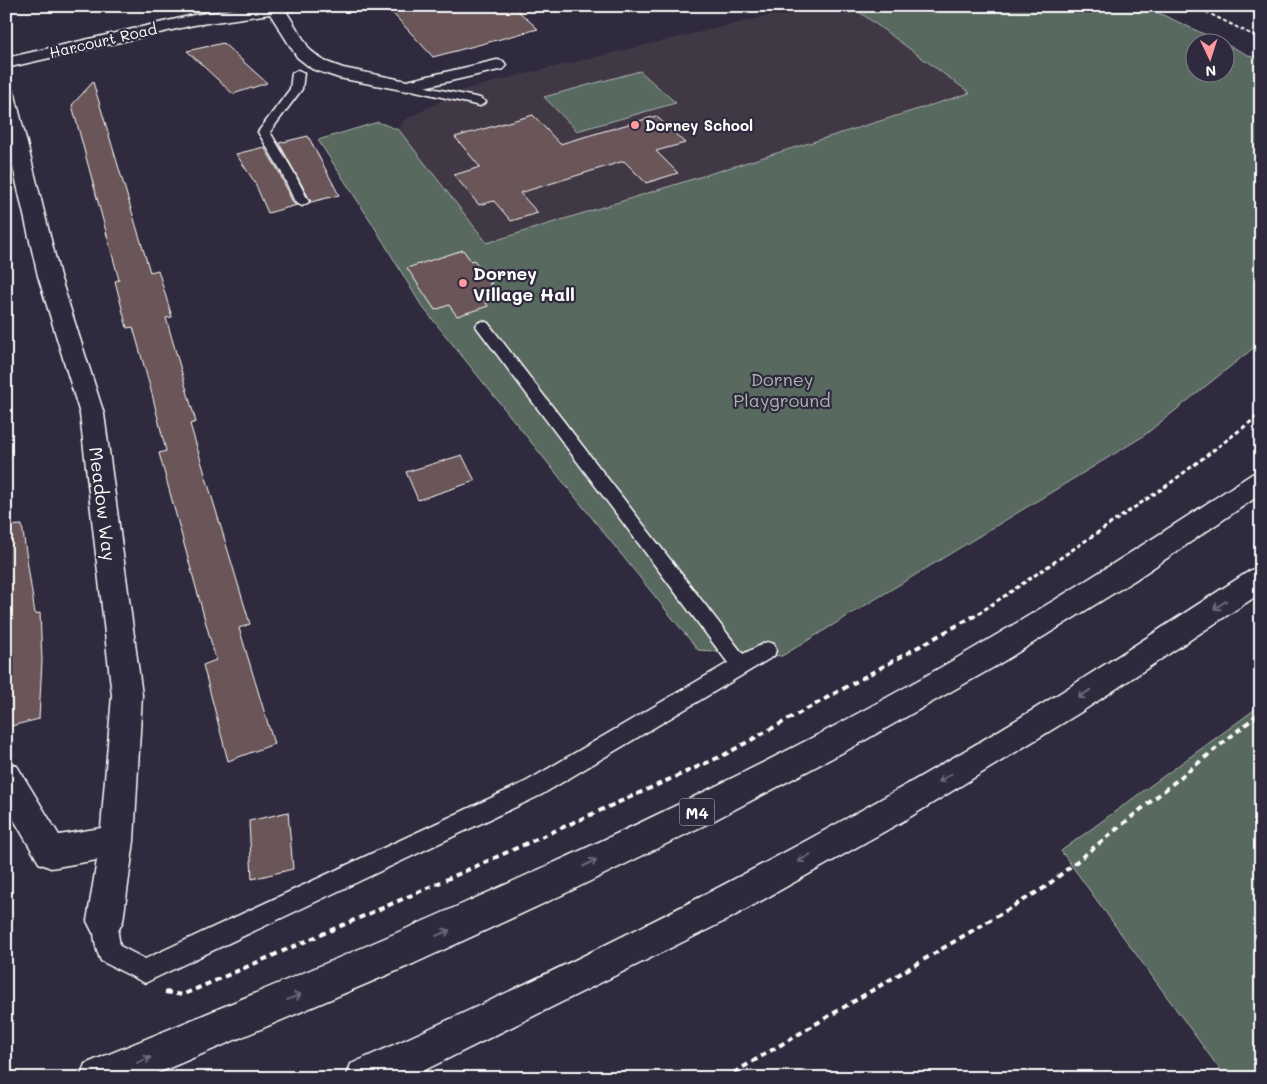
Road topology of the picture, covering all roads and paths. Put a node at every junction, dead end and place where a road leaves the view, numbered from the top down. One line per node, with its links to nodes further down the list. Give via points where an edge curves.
1 (1194, 6): 3 (path)
2 (282, 8): 4 (main road, Harcourt Road, via 194,20); 5 (main road, via 303,53)
3 (1261, 39)
4 (6, 64)
5 (318, 65): 7 (main road); 8 (main road, via 340,73)
6 (497, 65): 8 (main road)
7 (298, 73): 11 (lane, via 296,89 264,132)
8 (407, 86): 10 (lane)
9 (6, 96): 20 (main road, Meadow Way, via 50,276 92,414 127,695)
10 (480, 102)
11 (302, 202)
12 (483, 326): 17 (lane)
13 (1261, 414): 22 (path, via 1169,484 975,616 724,755 182,995 160,991)
14 (1261, 481): 23 (main road, M4, one-way to 14, via 469,922 892,712 1047,622)
15 (1261, 578): 24 (main road, one-way to 24, via 1070,703 893,809 715,908)
16 (768, 650): 17 (lane)
17 (741, 666): 22 (lane, via 534,788)
18 (1261, 712): 25 (path, via 1044,888)
19 (6, 776): 20 (main road, via 52,852)
20 (117, 842): 21 (main road, Meadow Way)
21 (105, 921): 22 (lane, via 109,952)
22 (145, 971)
23 (99, 1078)
24 (365, 1078)
25 (725, 1078)

